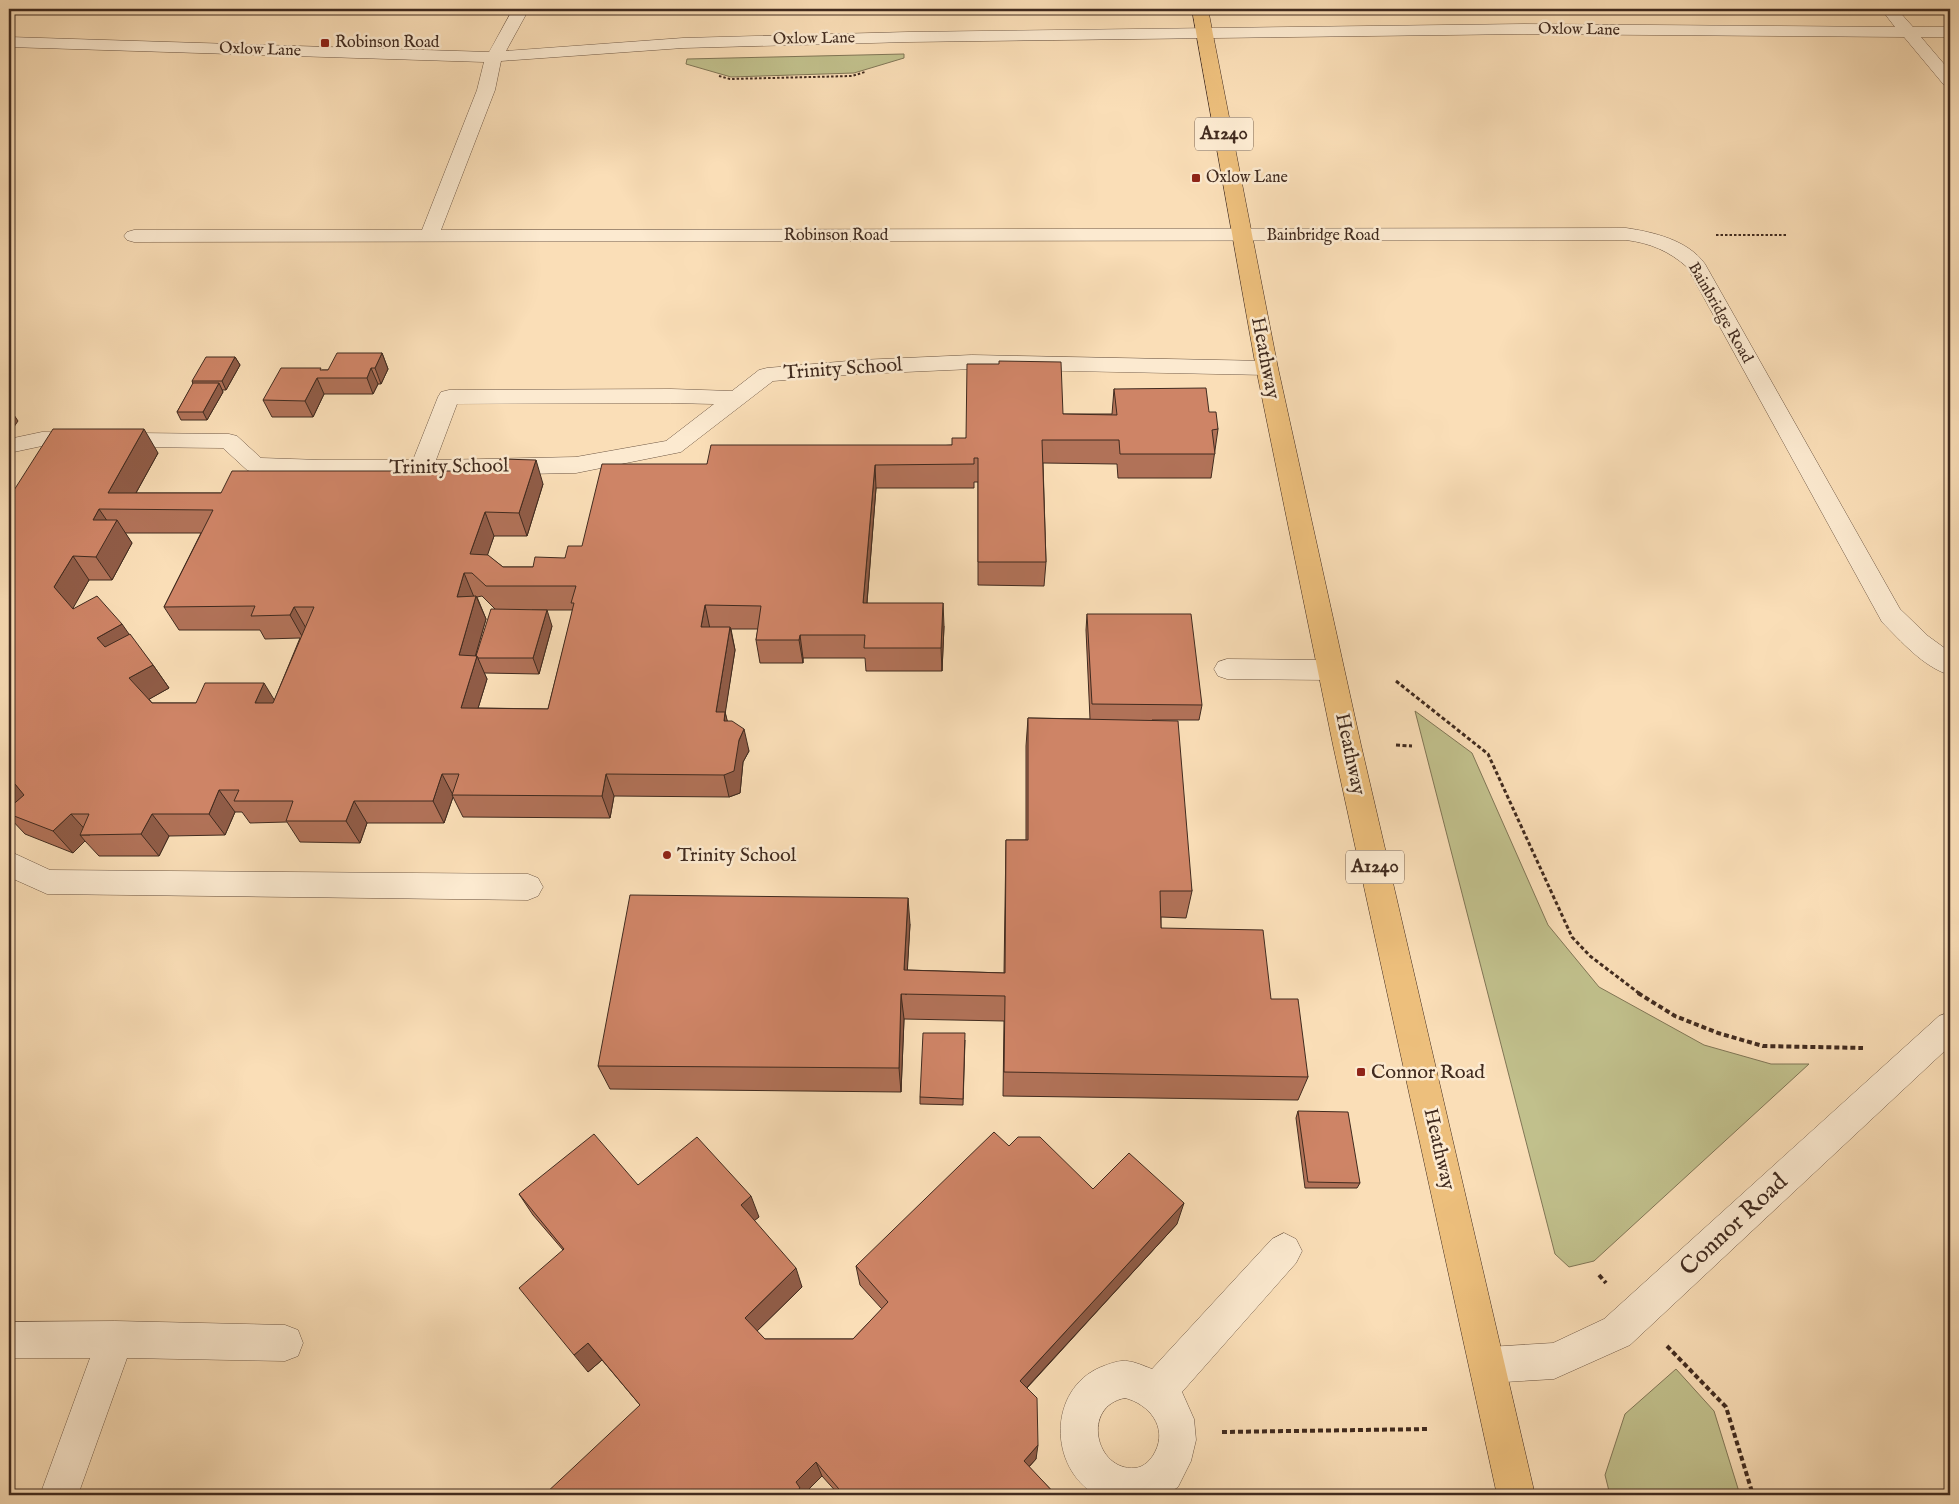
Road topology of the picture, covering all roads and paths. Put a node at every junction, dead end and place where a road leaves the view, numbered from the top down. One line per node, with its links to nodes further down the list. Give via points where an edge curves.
1 (521, 9): 8 (street)
2 (1200, 9): 5 (main road, Heathway / A1240)
3 (1889, 9): 6 (street)
4 (1950, 32): 6 (street, Oxlow Lane)
5 (1206, 33): 6 (street, Oxlow Lane, via 1524,30); 8 (street, Oxlow Lane, via 682,43); 13 (main road, Heathway / A1240)
6 (1909, 33): 9 (street)
7 (9, 42): 8 (street, Oxlow Lane)
8 (494, 57): 12 (street, via 486,90)
9 (1950, 81)
10 (1786, 234): 14 (path, via 1684,236)
11 (134, 236): 12 (street, Robinson Road)
12 (429, 236): 13 (street, Robinson Road)
13 (1243, 236): 14 (street, Bainbridge Road, via 1626,234); 15 (main road, Heathway / A1240)
14 (1670, 245): 19 (street, Bainbridge Road, via 1695,264 1891,615 1919,643)
15 (1267, 368): 16 (street, Trinity School, via 972,362 860,367 767,375); 21 (main road, Heathway / A1240)
16 (736, 398): 18 (street, Trinity School, via 673,447 576,465); 18 (street, via 449,397)
17 (9, 446): 18 (street, Trinity School, via 34,439 229,441 255,465)
18 (421, 468)
19 (1950, 665)
20 (1227, 670): 21 (street)
21 (1332, 670): 34 (main road, Heathway / A1240)
22 (1396, 681): 28 (path, via 1488,754 1572,937 1626,985 1675,1016 1763,1046)
23 (1396, 745): 24 (path)
24 (1412, 746)
25 (9, 863): 26 (street, via 47,882)
26 (528, 887)
27 (1950, 1026): 28 (street, Connor Road)
28 (1925, 1048): 34 (street, Connor Road, via 1617,1332 1554,1361)
29 (1284, 1251): 35 (street)
30 (115, 1339): 31 (street); 32 (street); 39 (street)
31 (9, 1340)
32 (285, 1343)
33 (1674, 1352): 41 (path, via 1726,1407)
34 (1488, 1365): 40 (main road, Heathway / A1240)
35 (1157, 1392): 37 (street, via 1169,1406); 38 (street, via 1142,1383 1125,1379 1109,1382 1084,1404 1079,1421 1079,1440 1093,1471 1107,1481)
36 (1430, 1429): 37 (path)
37 (1177, 1433): 38 (street, via 1174,1458 1165,1472)
38 (1140, 1491)
39 (59, 1495)
40 (1516, 1495)
41 (1753, 1495)

